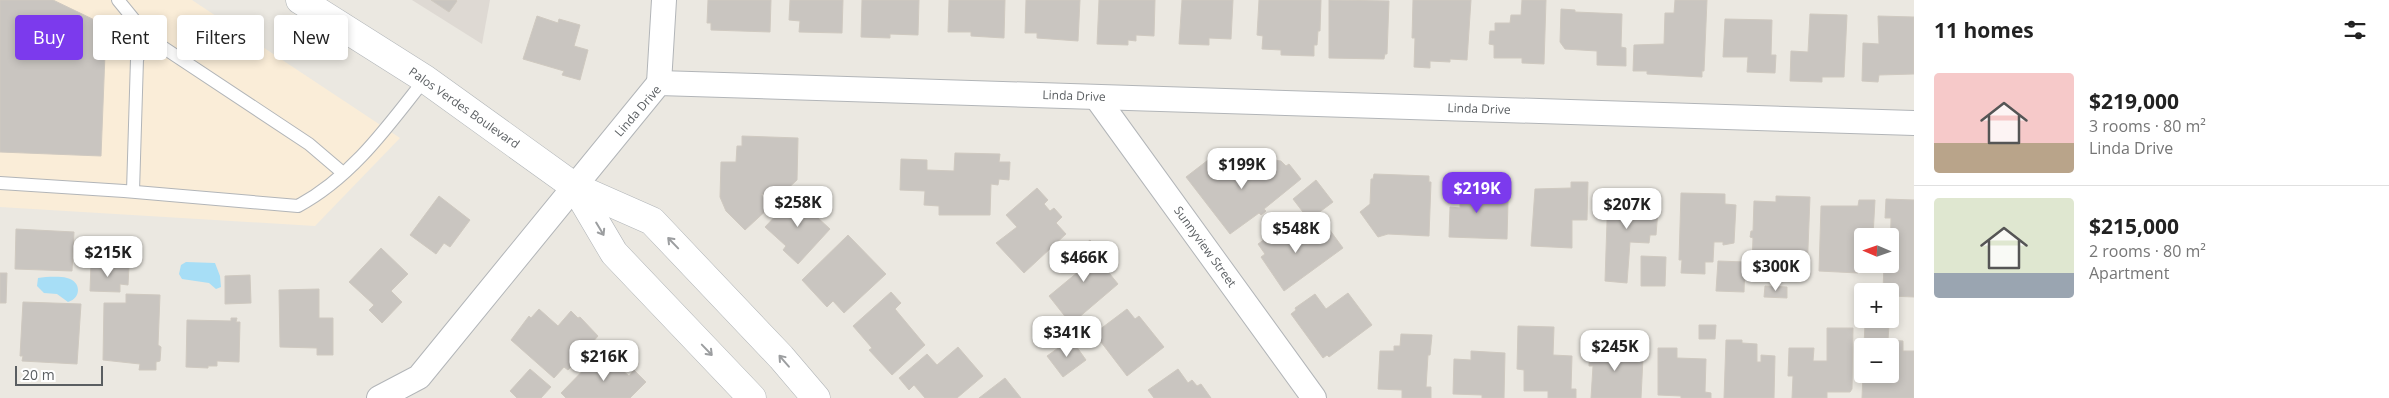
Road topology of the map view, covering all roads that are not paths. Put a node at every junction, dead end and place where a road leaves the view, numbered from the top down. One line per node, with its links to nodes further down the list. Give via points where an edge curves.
1 (118, 0): 4 (lane)
2 (300, 0): 7 (main road, Palos Verdes Boulevard)
3 (664, 0): 8 (street)
4 (131, 15)
5 (167, 49): 11 (lane, via 309,144)
6 (137, 60): 14 (lane)
7 (425, 79): 11 (lane, via 366,153); 13 (main road, Palos Verdes Boulevard)
8 (659, 83): 9 (street, Linda Drive); 13 (street, Linda Drive)
9 (1096, 97): 10 (street, Linda Drive); 18 (street, Sunnyview Street)
10 (1914, 123)
11 (343, 173): 14 (lane, via 316,197 298,206)
12 (0, 183): 14 (lane)
13 (575, 187): 15 (street, Linda Drive, via 419,376); 16 (main road, Palos Verdes Boulevard, one-way to 16, via 614,253); 17 (main road, Palos Verdes Boulevard, one-way to 13, via 781,356 652,221)
14 (133, 192)
15 (379, 398)
16 (752, 398)
17 (816, 398)
18 (1314, 398)

